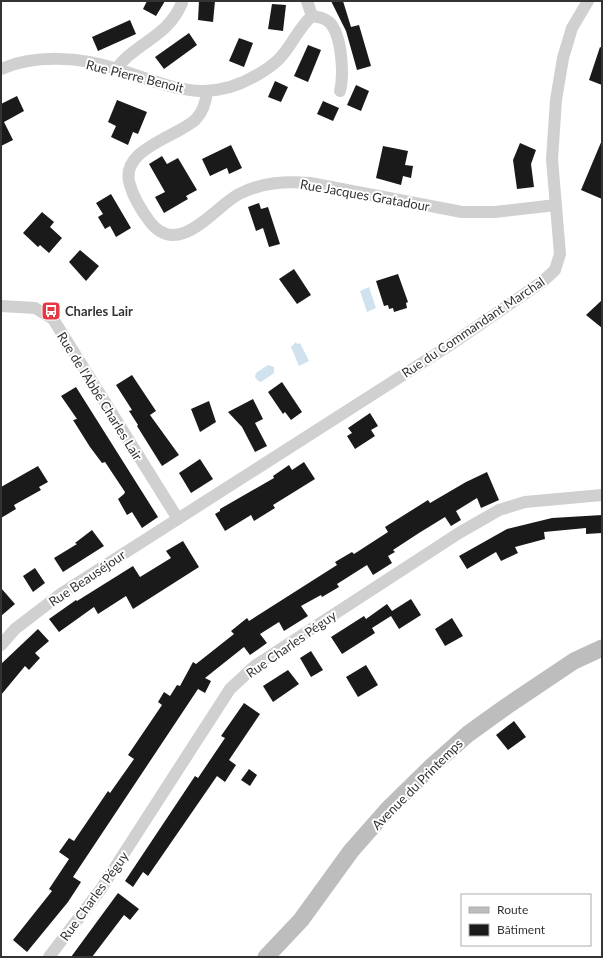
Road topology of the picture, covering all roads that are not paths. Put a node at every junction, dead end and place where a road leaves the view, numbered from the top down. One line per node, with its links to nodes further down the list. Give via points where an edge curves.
1 (307, 1): 4 (street)
2 (588, 1): 9 (street, Rue du Commandant Marchal, via 572,28 563,58 556,100 552,159)
3 (182, 3): 5 (street, via 177,15 164,30 131,53)
4 (312, 16): 7 (street, Rue Pierre Benoit, via 303,23 279,59 257,75 232,88); 8 (street, via 323,18 331,24 336,35 343,65)
5 (116, 69): 6 (street, Rue Pierre Benoit, via 80,62 42,60 16,63); 7 (street, Rue Pierre Benoit, via 173,88)
6 (1, 70)
7 (207, 91): 9 (street, Rue Jacques Gratadour, via 203,108 195,119 150,146 138,156 130,168 129,183 138,206 156,228 170,235 183,234 239,194 263,185 287,181 310,183 462,212 495,212)
8 (340, 91)
9 (556, 206): 12 (street, Rue du Commandant Marchal, via 560,254 555,270 542,282 444,349)
10 (1, 306): 12 (street, Rue de l'Abbé Charles Lair, via 35,308 53,319)
11 (602, 495): 15 (street, Rue Charles Péguy, via 525,502 499,510 459,533 256,665 230,689 102,889)
12 (178, 519): 13 (street, Rue Beauséjour, via 62,593 15,628)
13 (1, 645)
14 (602, 648): 16 (street, Avenue du Printemps, via 574,661 508,706 468,734 433,765 388,809 351,851 301,920)
15 (49, 957)
16 (266, 957)

